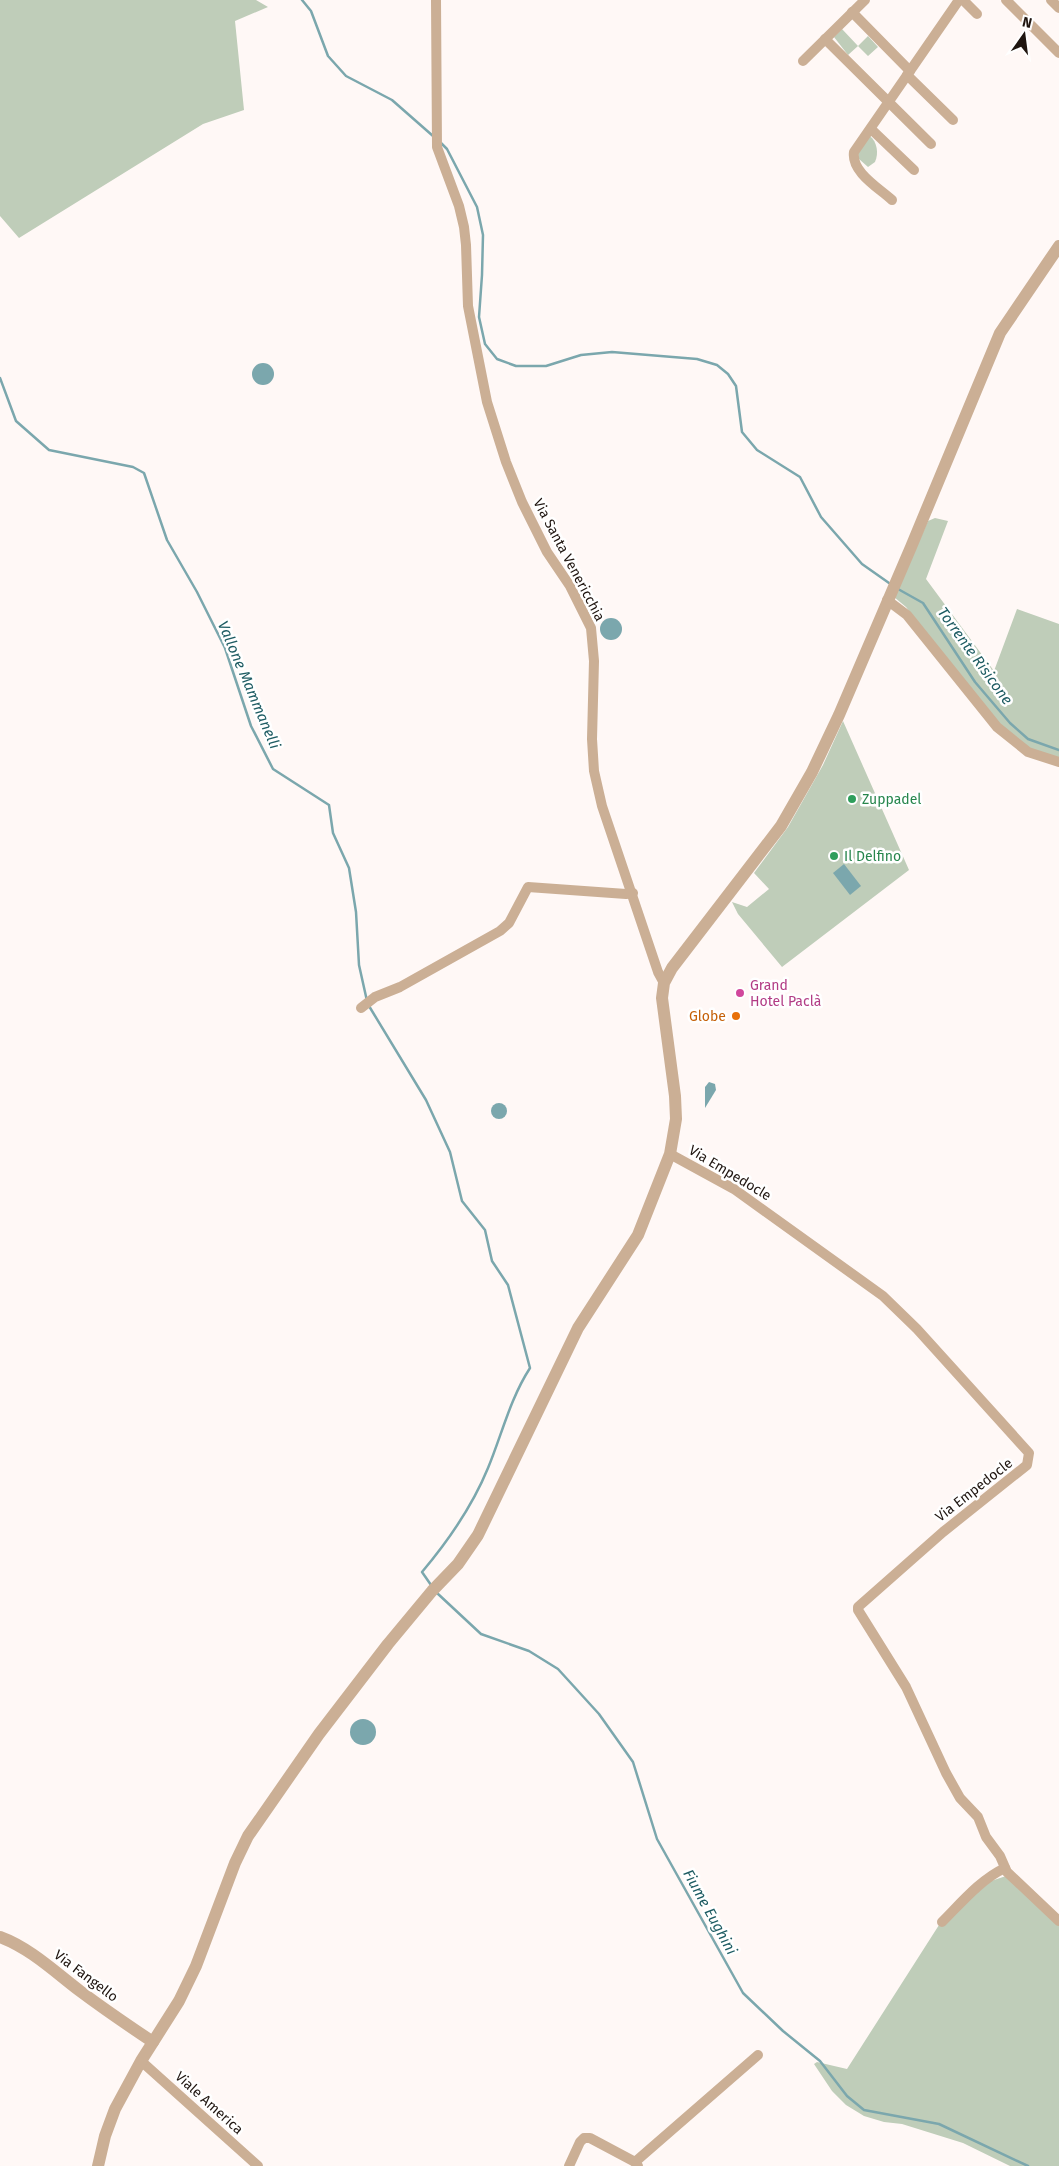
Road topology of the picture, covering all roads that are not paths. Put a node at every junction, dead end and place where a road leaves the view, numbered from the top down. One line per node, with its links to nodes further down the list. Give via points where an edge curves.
1 (436, 0): 23 (street, Via Santa Venericchia, via 437,147 464,227 468,306 487,402 522,502 591,628 594,771 602,806)
2 (865, 0): 8 (street)
3 (959, 0): 13 (street)
4 (963, 0): 9 (street)
5 (1006, 0): 11 (street)
6 (1051, 0): 7 (street)
7 (1059, 8)
8 (852, 12): 10 (street); 13 (street)
9 (977, 14)
10 (825, 39): 12 (street); 14 (street)
11 (1059, 53)
12 (803, 61)
13 (908, 73): 14 (street); 15 (street)
14 (889, 102): 16 (street); 17 (street)
15 (953, 120)
16 (871, 129): 18 (street); 19 (street, via 854,152 853,159 856,167)
17 (931, 144)
18 (914, 170)
19 (892, 200)
20 (1059, 246): 21 (street, via 1000,333)
21 (887, 600): 22 (street, via 907,615 997,727 1028,752); 24 (street, via 823,751 786,818)
22 (1059, 762)
23 (633, 893): 24 (street, Via Santa Venericchia); 25 (street, via 528,887 509,923 500,931 400,987 375,997)
24 (664, 983): 26 (street, via 662,998 676,1119)
25 (361, 1008)
26 (670, 1154): 27 (street, Via Empedocle, via 734,1189 883,1296 1029,1453 1027,1465 943,1532 858,1607 906,1687 960,1798 978,1817); 31 (street, via 638,1235 578,1328 478,1535 458,1564 402,1626 319,1734 248,1836 196,1966)
27 (1005, 1868): 28 (street); 29 (street, Via Empedocle, via 1014,1881)
28 (942, 1922)
29 (1059, 1922)
30 (0, 1937): 31 (street, Via Fangello, via 29,1953)
31 (153, 2042): 33 (street)
32 (758, 2055): 34 (street)
33 (141, 2061): 35 (street, via 115,2109); 36 (street, Viale America)
34 (637, 2164): 37 (street, via 590,2138 584,2138)
35 (98, 2166)
36 (258, 2166)
37 (569, 2166)

